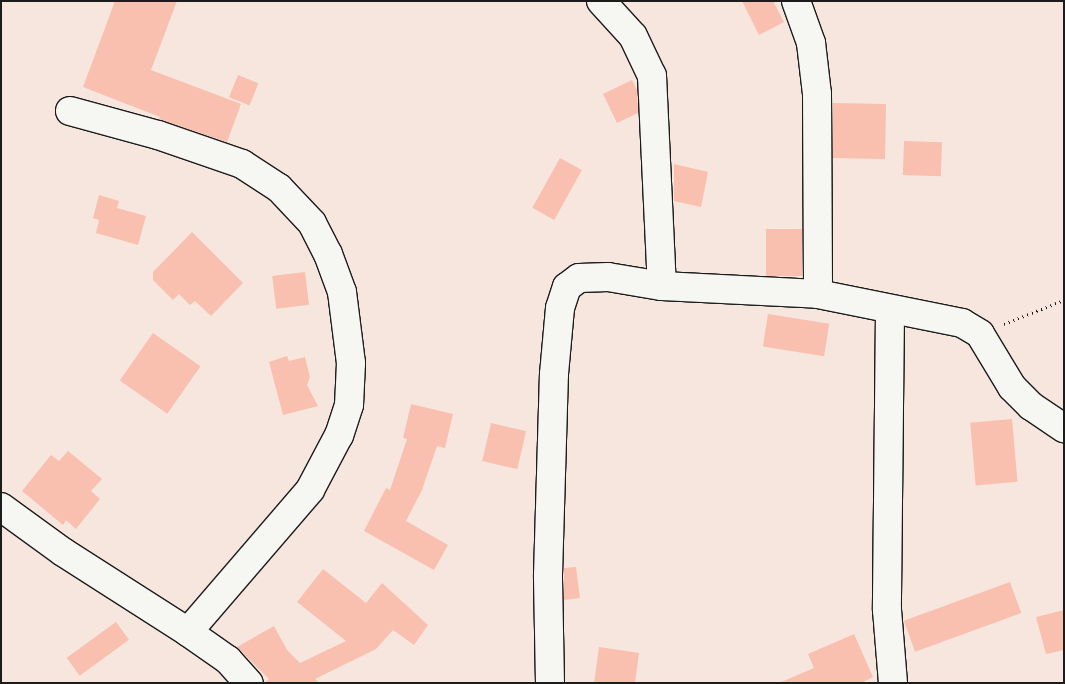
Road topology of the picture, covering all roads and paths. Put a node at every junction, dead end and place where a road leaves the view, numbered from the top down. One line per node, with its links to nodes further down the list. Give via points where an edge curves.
1 (601, 1): 4 (street, via 633,36 652,76)
2 (796, 1): 5 (street, via 811,43 818,94)
3 (70, 111): 11 (street, via 158,135 242,164 279,188 312,223 342,292 351,363 349,405 339,435 310,490)
4 (662, 286): 5 (street); 13 (street, via 608,277 579,278 567,287 560,308 554,374 548,566)
5 (818, 294): 7 (street)
6 (1064, 300): 8 (path)
7 (890, 311): 8 (street, via 962,323); 14 (street, via 887,610)
8 (980, 334): 9 (street, via 1012,387 1031,406)
9 (1064, 428)
10 (1, 507): 11 (street, via 62,552)
11 (188, 632): 12 (street, via 228,660)
12 (250, 683)
13 (550, 683)
14 (893, 683)

